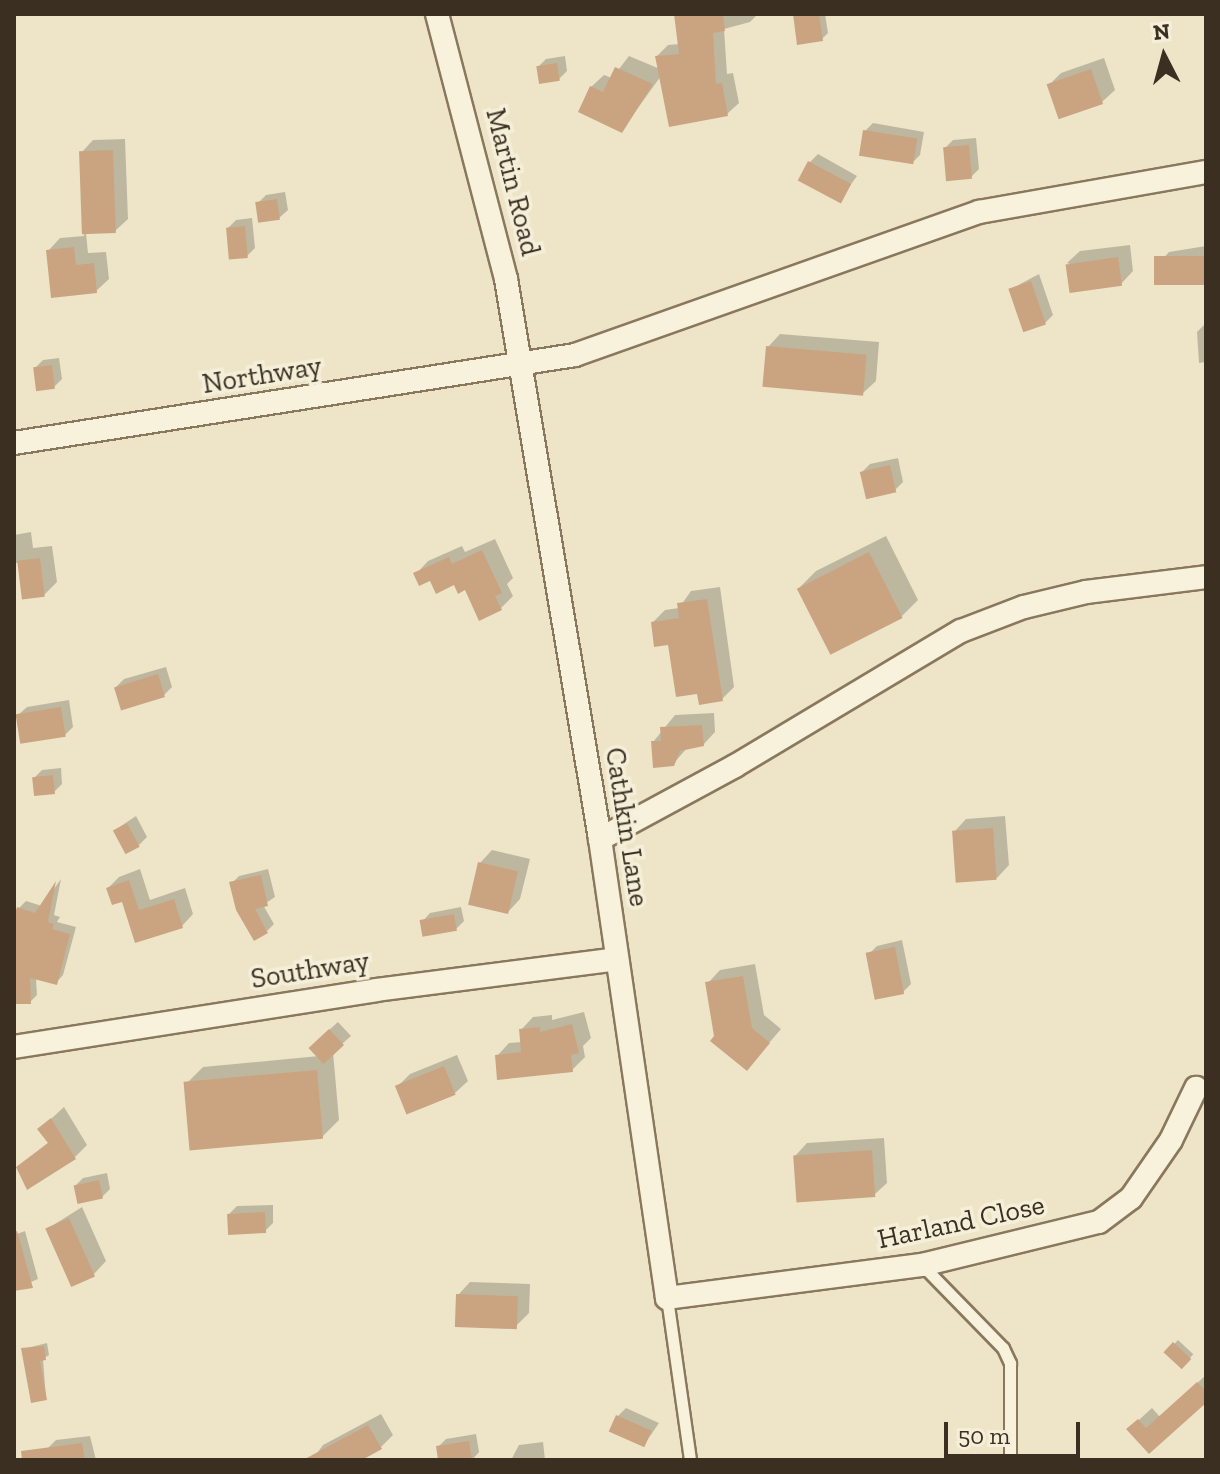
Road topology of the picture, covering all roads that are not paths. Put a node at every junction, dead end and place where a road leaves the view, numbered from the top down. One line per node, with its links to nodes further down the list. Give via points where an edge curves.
1 (437, 14): 3 (street, Martin Road, via 502,264)
2 (1206, 172): 3 (street, Northway, via 979,212 610,344)
3 (520, 366): 4 (street, Northway); 6 (street, Cathkin Lane)
4 (14, 443)
5 (1206, 577): 6 (street, via 1086,592 1024,607 961,631 735,766)
6 (600, 839): 7 (street, Cathkin Lane)
7 (617, 959): 8 (street, Southway); 11 (street, Cathkin Lane)
8 (14, 1047)
9 (1196, 1088): 10 (street, Harland Close, via 1171,1140 1131,1198 1109,1218)
10 (922, 1265): 11 (street, Harland Close); 13 (lane, via 1003,1348 1010,1363)
11 (667, 1298): 12 (lane)
12 (690, 1460)
13 (1010, 1460)

